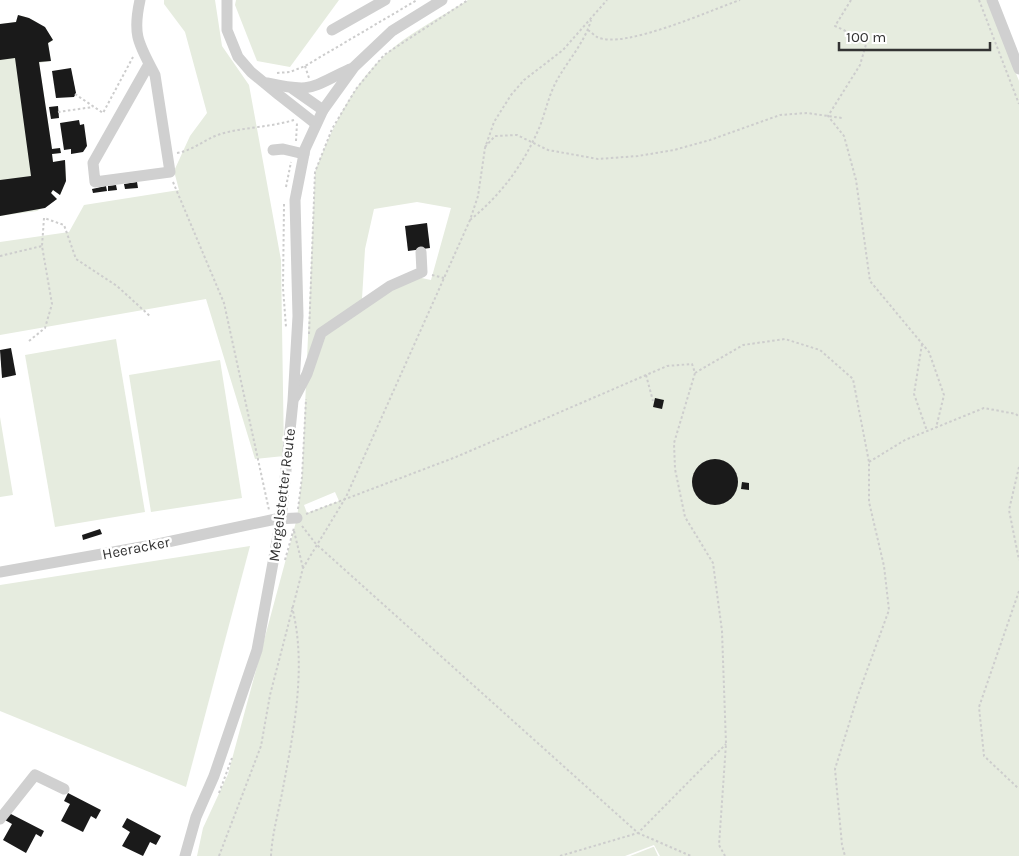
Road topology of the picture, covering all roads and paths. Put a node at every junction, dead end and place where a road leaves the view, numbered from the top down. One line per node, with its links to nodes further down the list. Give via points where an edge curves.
1 (140, 0): 16 (street, via 136,38)
2 (227, 0): 19 (street, via 226,21 232,45 247,67)
3 (385, 0): 13 (street)
4 (418, 0): 19 (path, via 305,66)
5 (442, 0): 17 (street, via 388,34)
6 (468, 0): 47 (path, via 384,55 356,89 332,129 315,172)
7 (607, 0): 12 (path)
8 (740, 0): 14 (path, via 634,37 609,39)
9 (851, 0): 26 (path, via 835,26 867,41 860,65)
10 (979, 0): 22 (path)
11 (992, 0): 18 (street)
12 (591, 19): 14 (path); 32 (path, via 562,50 524,80 511,95 494,122)
13 (332, 30)
14 (588, 30): 31 (path, via 554,87)
15 (134, 54): 23 (path, via 103,113)
16 (149, 64): 35 (street, via 155,75); 36 (street, via 93,162 95,182)
17 (354, 67): 20 (street, via 316,86); 24 (street, Mergelstetter Reute)
18 (1019, 69)
19 (269, 78): 20 (street); 30 (street, via 279,95)
20 (293, 89): 24 (street)
21 (75, 94): 23 (path)
22 (1019, 104)
23 (93, 107): 25 (path)
24 (323, 110): 30 (street, Mergelstetter Reute)
25 (58, 112)
26 (828, 116): 27 (path); 31 (path, via 807,113 780,115 710,140 638,156 598,159 548,150); 49 (path, via 844,136 856,180 870,281)
27 (842, 118)
28 (296, 119): 34 (path)
29 (293, 120): 35 (path, via 225,132 188,151)
30 (316, 124): 34 (street, Mergelstetter Reute)
31 (532, 142): 32 (path, via 517,135 504,134 496,136); 39 (path, via 505,187)
32 (485, 148): 39 (path, via 478,196)
33 (273, 150): 34 (street)
34 (298, 153): 37 (path); 53 (street, Mergelstetter Reute, via 295,200 298,316)
35 (168, 155): 36 (street)
36 (170, 172): 62 (path, via 174,189 224,303)
37 (285, 194)
38 (284, 204): 46 (path)
39 (470, 220): 44 (path)
40 (42, 246): 42 (path); 45 (path, via 44,218 64,225 76,260 117,286); 48 (path, via 52,304 45,328)
41 (420, 252): 43 (street)
42 (0, 256)
43 (422, 272): 44 (path); 53 (street, via 390,286 321,333 307,374)
44 (444, 278): 60 (path)
45 (151, 317)
46 (286, 336)
47 (309, 337)
48 (29, 341)
49 (922, 343): 56 (path, via 929,352 944,395); 57 (path, via 914,394)
50 (695, 373): 51 (path, via 692,364 667,366); 58 (path, via 743,346 785,339 820,350 853,379); 70 (path, via 674,443 675,469 685,517 713,563 722,631)
51 (646, 375): 54 (path); 60 (path, via 456,457)
52 (306, 392): 61 (path)
53 (293, 401): 62 (street, Mergelstetter Reute)
54 (653, 401)
55 (1019, 417): 56 (path, via 984,408)
56 (936, 428): 57 (path)
57 (928, 432): 58 (path, via 905,440)
58 (869, 462): 81 (path, via 869,502 884,566 889,610 835,769)
59 (1019, 467): 65 (path, via 1008,510)
60 (346, 497): 61 (path); 64 (path)
61 (297, 518): 62 (street, Heeracker); 64 (path)
62 (276, 519): 67 (street, Heeracker); 75 (street, Mergelstetter Reute, via 257,650)
63 (294, 529): 66 (path)
64 (316, 544): 66 (path); 74 (path)
65 (1019, 560)
66 (303, 568): 69 (path)
67 (0, 572)
68 (1019, 591): 72 (path, via 979,707 984,756)
69 (292, 604): 76 (path, via 261,746); 77 (path, via 300,661 289,757)
70 (726, 744): 74 (path); 80 (path, via 719,845)
71 (64, 789): 73 (street, via 35,775)
72 (1019, 789)
73 (0, 819)
74 (638, 833): 78 (path); 79 (path)
75 (185, 856)
76 (219, 856)
77 (271, 856)
78 (560, 856)
79 (691, 856)
80 (725, 856)
81 (845, 856)

